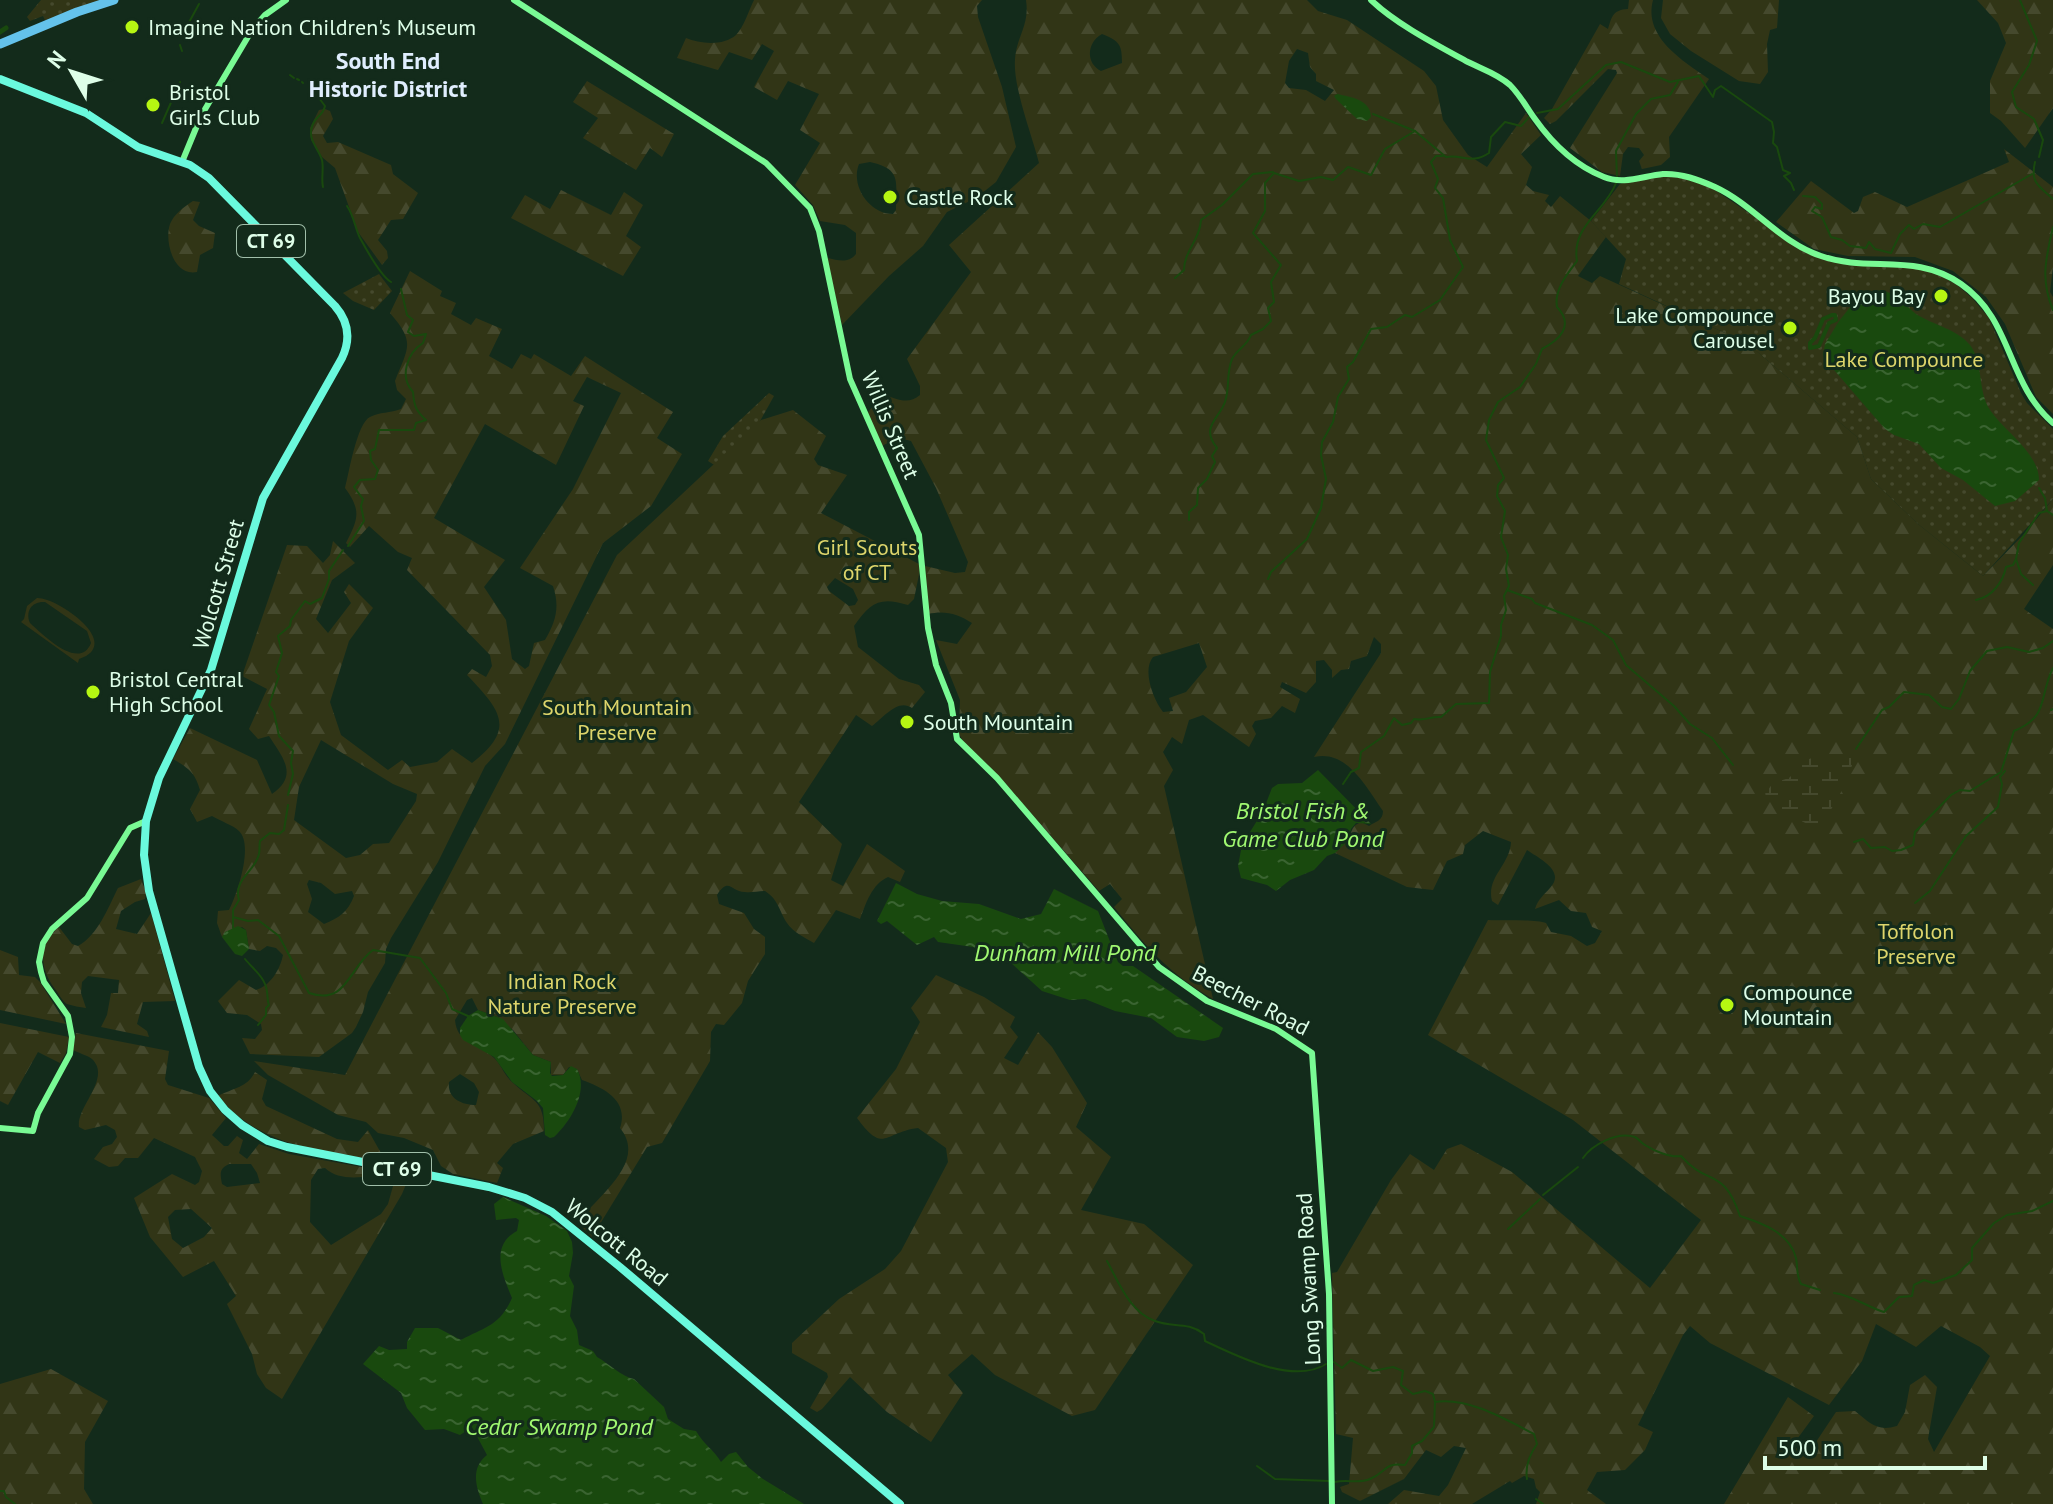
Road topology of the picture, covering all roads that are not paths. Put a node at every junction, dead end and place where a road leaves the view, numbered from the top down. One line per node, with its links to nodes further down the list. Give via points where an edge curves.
1 (114, 0): 5 (highway)
2 (286, 0): 7 (main road, via 252,30 201,116)
3 (514, 0): 10 (main road, Willis Street, via 766,163 810,208 852,384 919,535 928,628 957,739 997,778)
4 (1371, 0): 8 (main road, via 1503,80 1552,140 1592,171 1618,181 1667,174 1697,180 1828,258 1910,264 1960,283 1992,315 2027,394)
5 (0, 44)
6 (0, 79): 7 (main road, CT 69, via 86,113 138,147)
7 (182, 162): 9 (main road, Wolcott Street / CT 69, via 228,194 340,311 348,336 341,360 263,498 211,670 159,778)
8 (2053, 423)
9 (146, 821): 12 (main road, Wolcott Street, via 130,828 87,898 43,943 41,972 68,1016 70,1054 33,1131); 13 (main road, Wolcott Road / CT 69, via 147,880 195,1055 210,1091 234,1119 287,1147 489,1187 552,1212)
10 (1108, 909): 11 (main road, Beecher Road, via 1150,957 1188,989 1220,1008 1276,1029)
11 (1312, 1053): 14 (main road, Long Swamp Road, via 1329,1294)
12 (0, 1128)
13 (900, 1504)
14 (1332, 1504)

